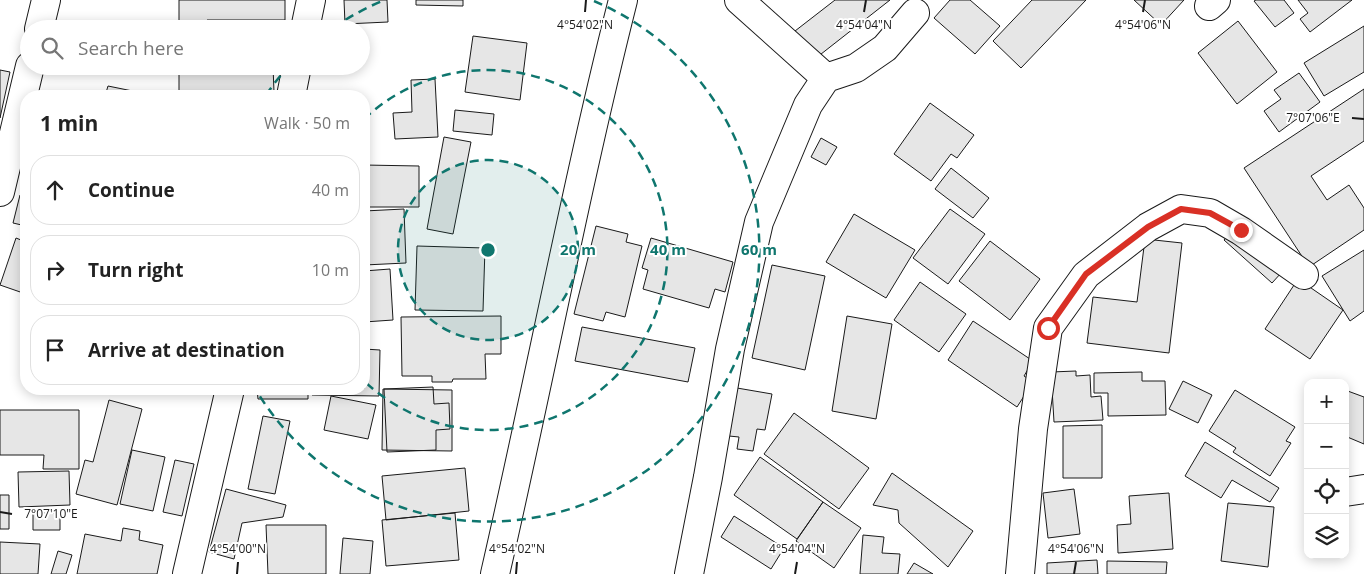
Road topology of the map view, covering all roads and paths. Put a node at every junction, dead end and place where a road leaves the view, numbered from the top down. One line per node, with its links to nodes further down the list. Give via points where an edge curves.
1 (46, 0): 6 (street)
2 (310, 0): 7 (street)
3 (623, 0): 20 (street, via 595,110)
4 (739, 0): 10 (street)
5 (915, 13): 10 (street, via 885,48 856,68)
6 (41, 20)
7 (307, 20)
8 (28, 75): 11 (street)
9 (295, 75): 12 (street)
10 (826, 78): 21 (street, via 808,105 759,222 730,349)
11 (24, 90)
12 (292, 90)
13 (20, 108): 14 (street)
14 (0, 192)
15 (1304, 275): 22 (street, via 1241,230 1210,213 1181,209 1148,227 1086,274 1048,328 1032,429)
16 (229, 395): 19 (street)
17 (1364, 489): 18 (street)
18 (1349, 491)
19 (187, 574)
20 (495, 574)
21 (689, 574)
22 (1020, 574)

